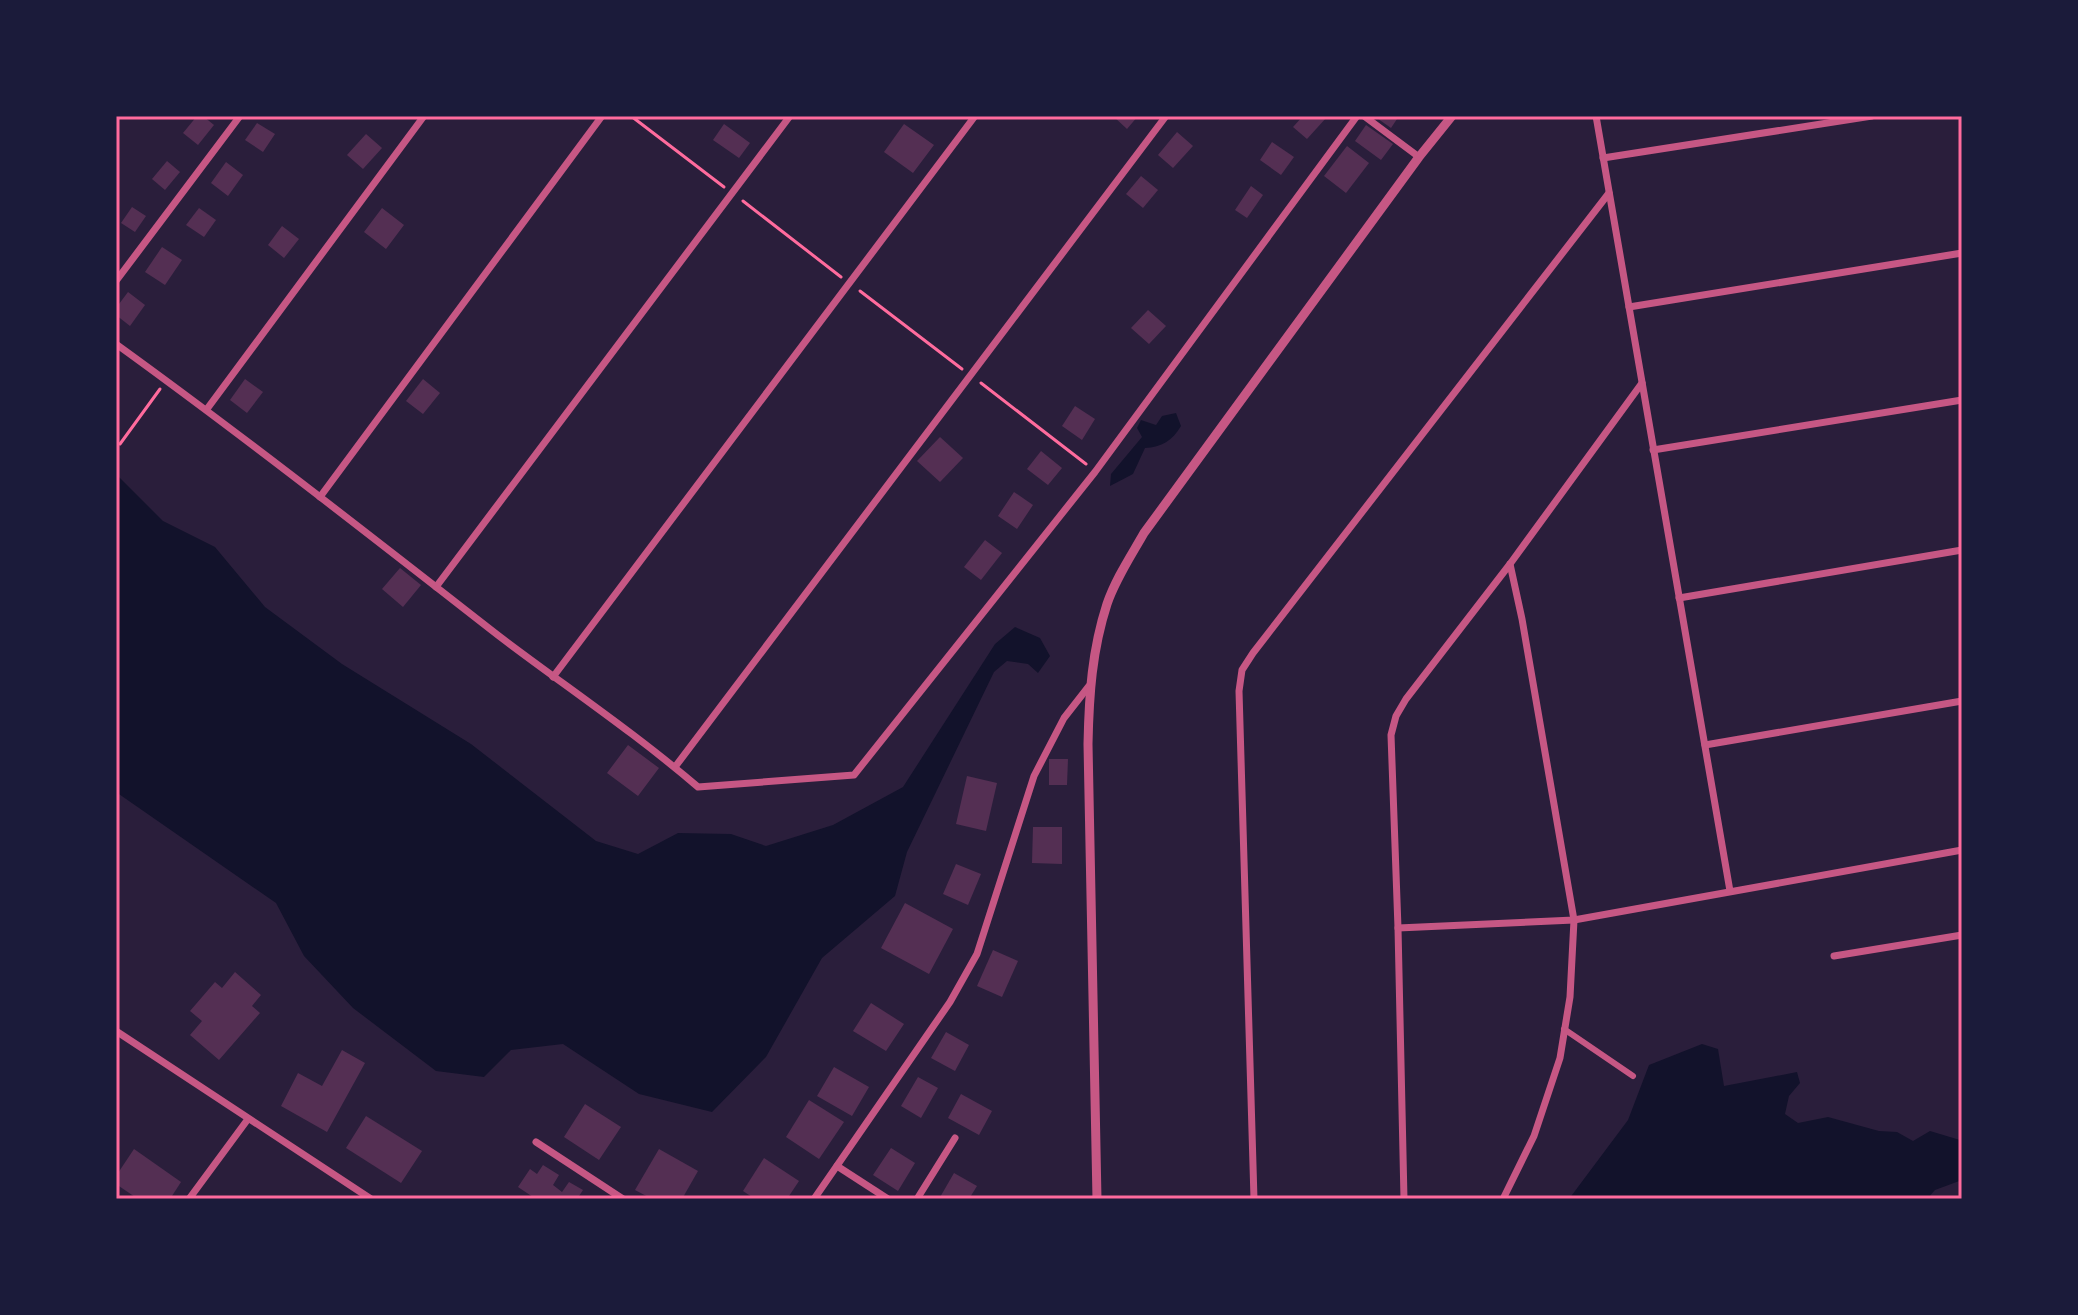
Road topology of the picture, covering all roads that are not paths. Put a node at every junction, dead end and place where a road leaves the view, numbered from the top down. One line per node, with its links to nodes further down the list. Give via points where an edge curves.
1 (240, 116): 16 (street)
2 (424, 116): 21 (street)
3 (602, 116): 23 (street)
4 (790, 116): 26 (street)
5 (975, 116): 28 (street)
6 (1166, 116): 32 (street)
7 (1357, 116): 32 (street, via 1095,472 854,775 698,787)
8 (1364, 116): 12 (street)
9 (1452, 116): 12 (street)
10 (1596, 116): 13 (street)
11 (1872, 116): 13 (street)
12 (1419, 157): 29 (street, via 1144,533 1108,603)
13 (1603, 158): 14 (street)
14 (1609, 193): 17 (street); 53 (street, via 1242,670)
15 (1962, 253): 17 (street)
16 (116, 281)
17 (1629, 307): 19 (street)
18 (116, 344): 21 (street)
19 (1642, 383): 22 (street); 25 (street)
20 (1962, 400): 22 (street)
21 (207, 409): 23 (street)
22 (1653, 450): 27 (street)
23 (320, 497): 26 (street)
24 (1962, 550): 27 (street)
25 (1510, 564): 35 (street); 36 (street, via 1396,716 1391,735)
26 (436, 587): 28 (street)
27 (1679, 598): 31 (street)
28 (553, 677): 32 (street)
29 (1089, 686): 45 (street, via 1064,718 1034,776 977,954); 52 (street)
30 (1962, 701): 31 (street)
31 (1705, 745): 34 (street)
32 (675, 767)
33 (1962, 850): 34 (street)
34 (1730, 891): 35 (street)
35 (1574, 920): 36 (street); 39 (street)
36 (1398, 928): 54 (street)
37 (1962, 935): 38 (street)
38 (1834, 956)
39 (1564, 1029): 41 (street); 55 (street, via 1534,1136)
40 (116, 1031): 42 (street)
41 (1633, 1076)
42 (248, 1119): 46 (street); 47 (street)
43 (955, 1138): 51 (street)
44 (536, 1142): 48 (street)
45 (837, 1166): 49 (street); 50 (street)
46 (189, 1199)
47 (371, 1199)
48 (623, 1199)
49 (814, 1199)
50 (888, 1199)
51 (917, 1199)
52 (1097, 1199)
53 (1254, 1199)
54 (1404, 1199)
55 (1503, 1199)

